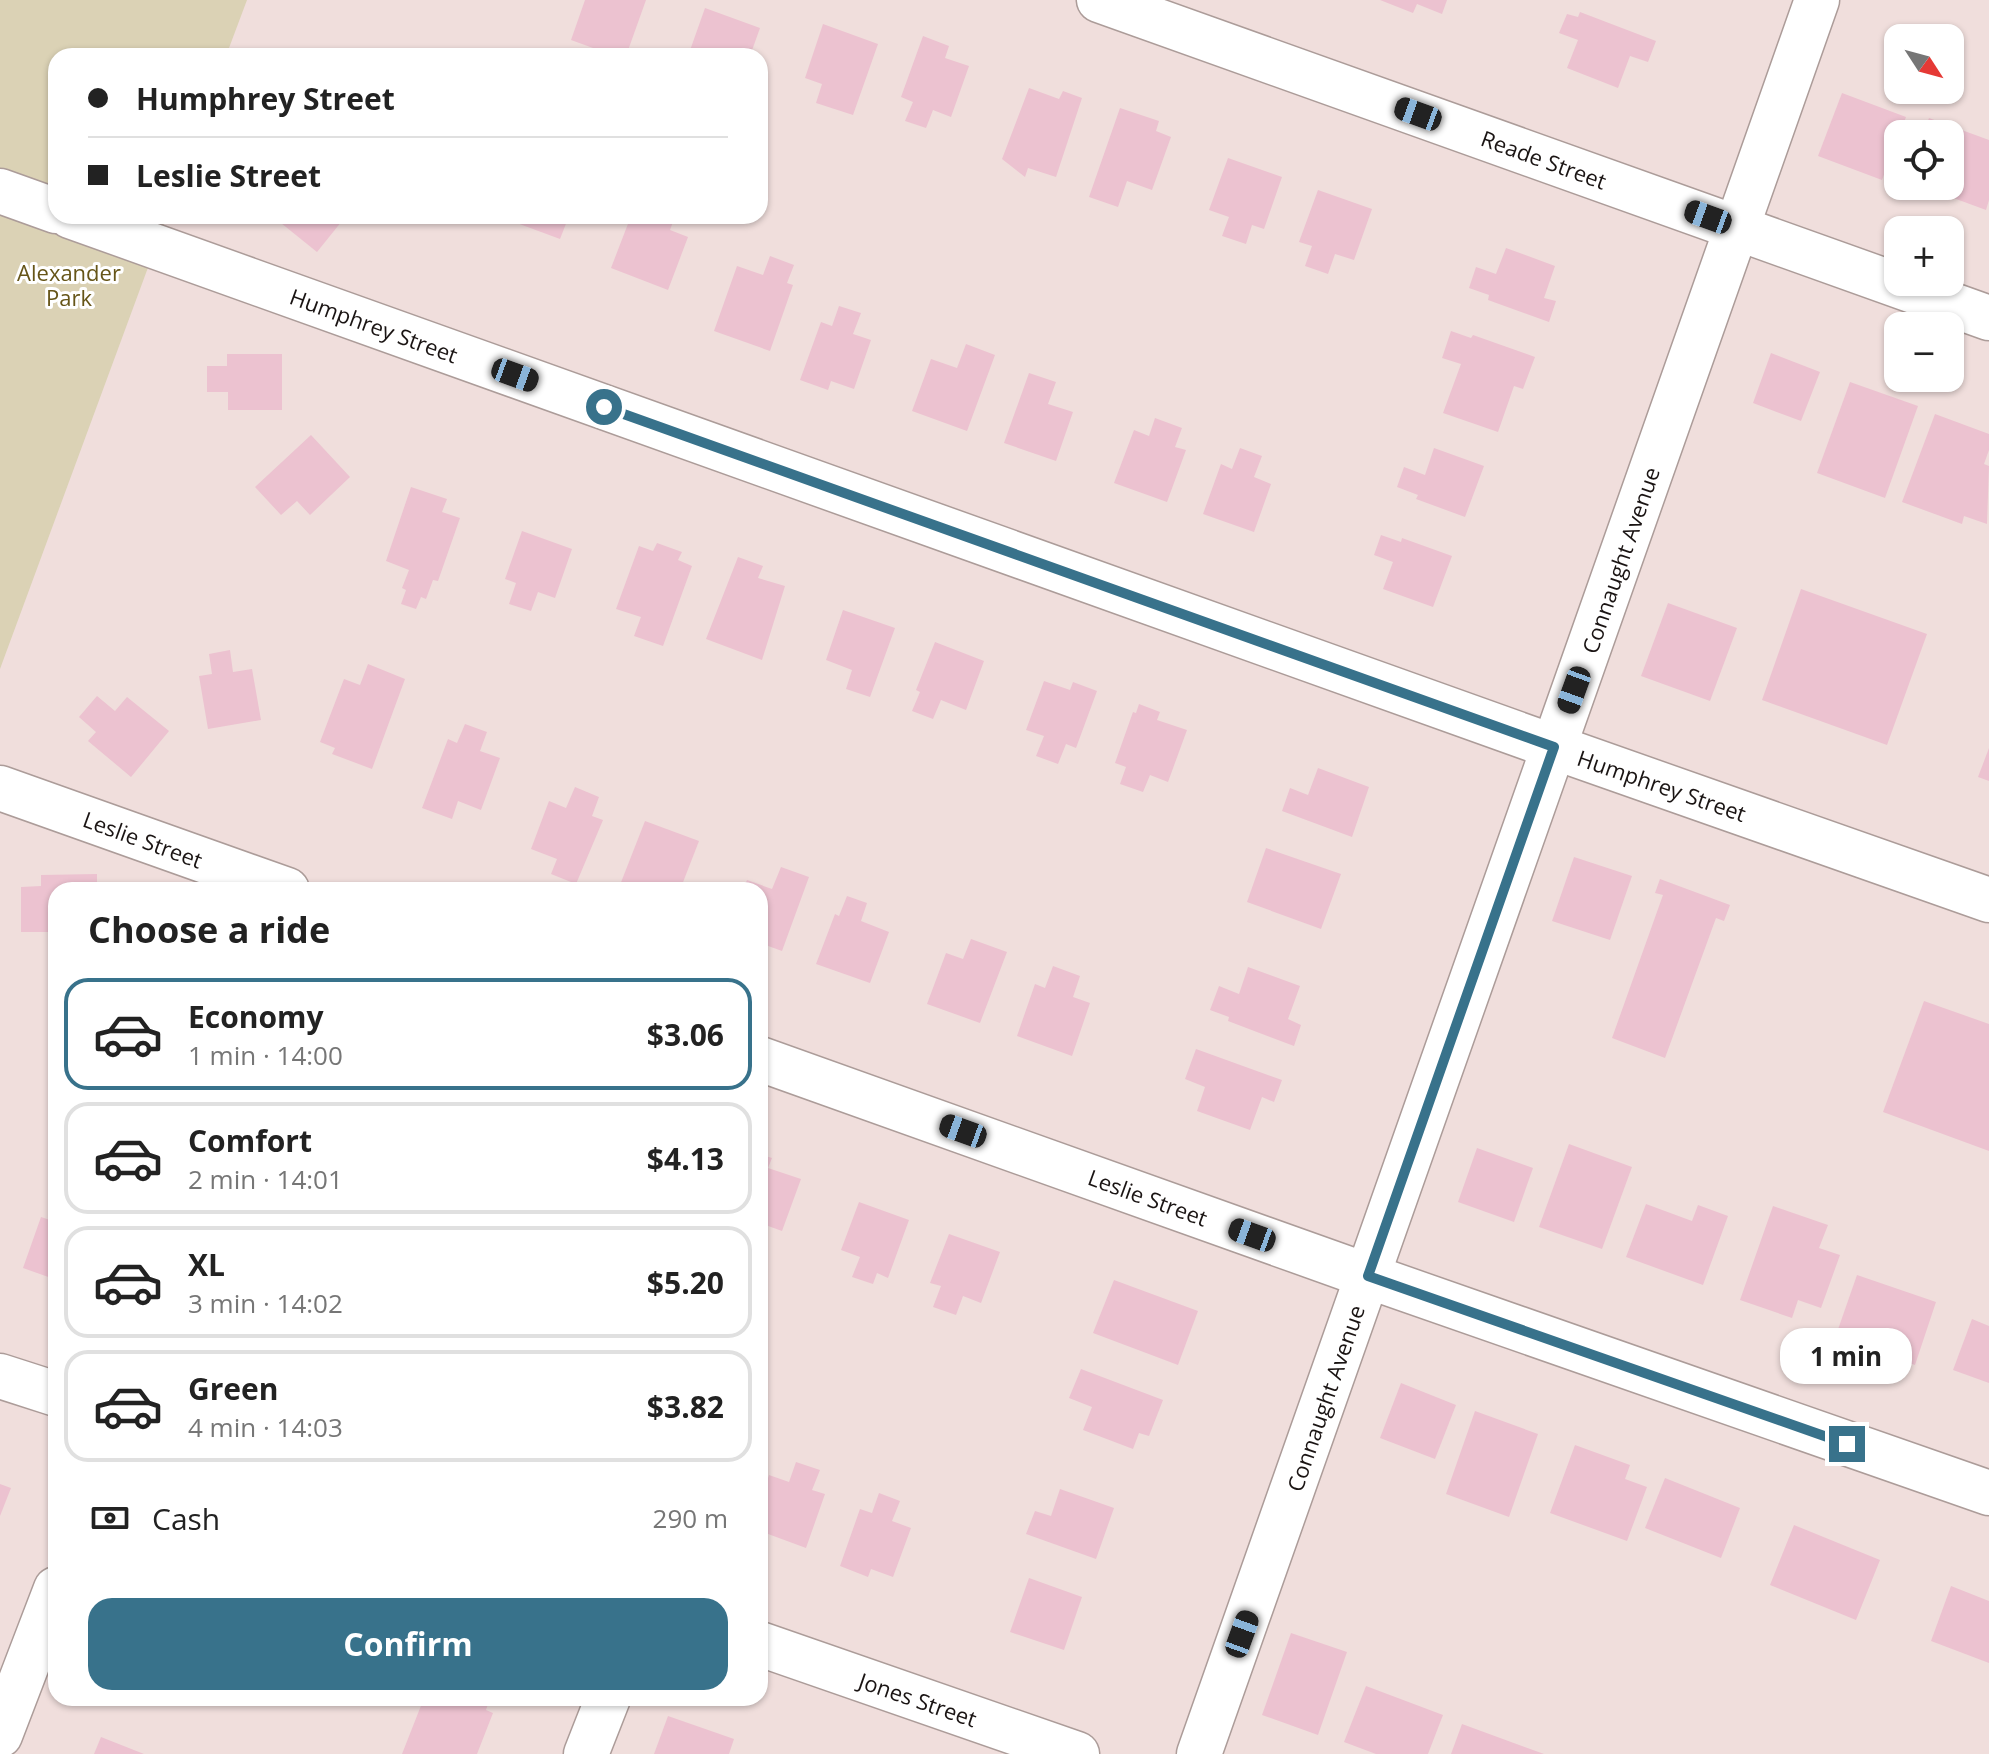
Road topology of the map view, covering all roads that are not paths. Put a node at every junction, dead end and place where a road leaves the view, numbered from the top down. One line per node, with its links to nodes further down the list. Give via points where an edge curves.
1 (1099, 0): 6 (street, Reade Street)
2 (1817, 0): 6 (street, Connaught Avenue)
3 (0, 191): 4 (street)
4 (48, 208)
5 (92, 224): 8 (street, Humphrey Street)
6 (1737, 228): 7 (street, Reade Street); 8 (street, Connaught Avenue)
7 (1989, 318)
8 (1554, 747): 11 (street, Humphrey Street); 13 (street, Connaught Avenue)
9 (0, 788): 10 (street, Leslie Street)
10 (264, 882)
11 (1989, 900)
12 (768, 1062): 13 (street, Leslie Street)
13 (1368, 1276): 16 (street, Leslie Street); 23 (street, Connaught Avenue)
14 (0, 1376): 15 (street)
15 (48, 1391)
16 (1989, 1493)
17 (48, 1610): 20 (street)
18 (768, 1647): 22 (street, Jones Street)
19 (605, 1706): 21 (street)
20 (0, 1735)
21 (586, 1754)
22 (1077, 1754)
23 (1199, 1754)

